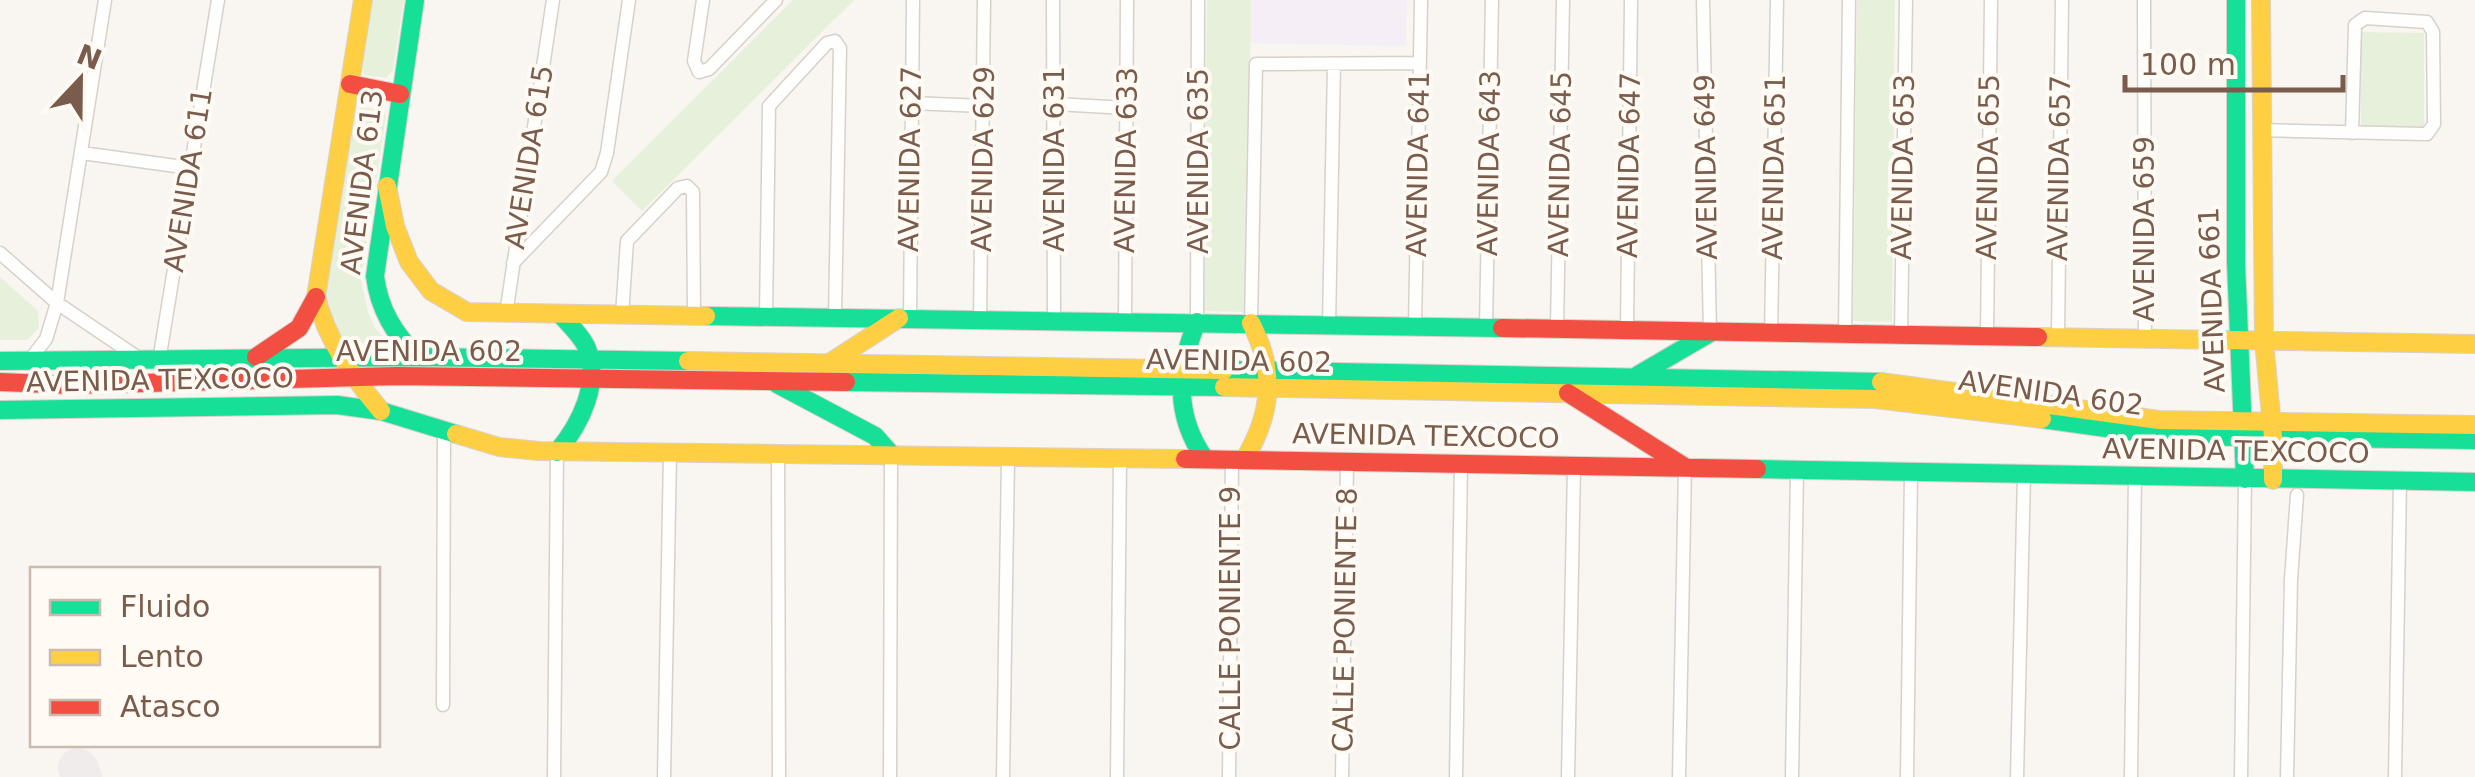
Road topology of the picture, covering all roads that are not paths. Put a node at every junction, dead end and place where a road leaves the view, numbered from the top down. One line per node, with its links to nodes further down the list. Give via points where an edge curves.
1 (105, 0): 37 (street)
2 (218, 0): 38 (street, AVENIDA 611)
3 (363, 0): 29 (main road, AVENIDA 613)
4 (415, 0): 30 (main road, AVENIDA 613)
5 (553, 0): 41 (street, AVENIDA 615)
6 (629, 0): 41 (street, via 601,172)
7 (703, 0): 26 (street, via 694,61 699,72)
8 (912, 0): 31 (street, AVENIDA 627)
9 (984, 0): 33 (street, AVENIDA 629)
10 (1053, 0): 32 (street, AVENIDA 631)
11 (1127, 0): 34 (street, AVENIDA 633)
12 (1198, 0): 54 (street, AVENIDA 635)
13 (1421, 0): 27 (street, AVENIDA 641)
14 (1492, 0): 58 (street, AVENIDA 643)
15 (1562, 0): 59 (street, AVENIDA 645)
16 (1631, 0): 60 (street, AVENIDA 647)
17 (1703, 0): 61 (street, AVENIDA 649)
18 (1777, 0): 64 (street, AVENIDA 651)
19 (1849, 0): 62 (street, AVENIDA 653)
20 (1906, 0): 63 (street, AVENIDA 653)
21 (1991, 0): 65 (street, AVENIDA 655)
22 (2062, 0): 66 (street, AVENIDA 657)
23 (2144, 0): 67 (street, AVENIDA 659)
24 (2236, 0): 68 (main road, AVENIDA 661)
25 (2261, 0): 35 (main road, AVENIDA 661)
26 (775, 1)
27 (1420, 63): 28 (street); 57 (street, AVENIDA 641)
28 (1334, 64): 55 (street, via 1256,64); 56 (street)
29 (350, 84): 30 (main road); 42 (main road, AVENIDA 613)
30 (400, 94): 39 (main road, AVENIDA 613)
31 (911, 103): 33 (street); 50 (street, AVENIDA 627)
32 (1056, 104): 34 (street); 52 (street, AVENIDA 631)
33 (984, 106): 51 (street, AVENIDA 629)
34 (1126, 108): 53 (street, AVENIDA 633)
35 (2260, 130): 36 (street); 69 (main road, AVENIDA 661)
36 (2352, 133): 36 (street, via 2358,21 2430,24 2430,132)
37 (82, 153): 38 (street); 43 (street)
38 (190, 168): 75 (street, AVENIDA 611)
39 (387, 186): 44 (main road, AVENIDA 602, via 402,250 425,288 466,312); 71 (main road, AVENIDA 613, via 377,299 390,327)
40 (0, 254): 43 (street)
41 (513, 263): 44 (street, AVENIDA 615)
42 (316, 297): 72 (main road, AVENIDA 613); 73 (main road, via 299,328)
43 (57, 303): 75 (street); 76 (street, via 46,338)
44 (506, 314): 45 (main road, AVENIDA 602)
45 (560, 314): 47 (main road, AVENIDA 602); 78 (main road, via 580,334)
46 (694, 314): 47 (main road, AVENIDA 602); 47 (street, via 693,192 687,186 626,241); 48 (main road, AVENIDA 602)
47 (622, 315)
48 (766, 316): 49 (main road, AVENIDA 602); 49 (street, via 770,104 835,41)
49 (835, 316): 50 (main road, AVENIDA 602)
50 (904, 318): 51 (main road, AVENIDA 602); 77 (main road)
51 (980, 319): 52 (main road, AVENIDA 602)
52 (1054, 319): 53 (main road, AVENIDA 602)
53 (1126, 320): 54 (main road, AVENIDA 602)
54 (1198, 322): 55 (main road, AVENIDA 602); 81 (main road)
55 (1251, 322): 56 (main road, AVENIDA 602); 82 (main road)
56 (1329, 325): 57 (main road, AVENIDA 602)
57 (1416, 327): 58 (main road, AVENIDA 602)
58 (1486, 327): 59 (main road, AVENIDA 602)
59 (1557, 327): 60 (main road, AVENIDA 602)
60 (1627, 330): 61 (main road, AVENIDA 602)
61 (1710, 333): 64 (main road, AVENIDA 602); 79 (main road)
62 (1845, 333): 63 (main road, AVENIDA 602); 64 (main road, AVENIDA 602)
63 (1901, 334): 65 (main road, AVENIDA 602)
64 (1771, 335)
65 (1987, 335): 66 (main road, AVENIDA 602)
66 (2058, 336): 67 (main road, AVENIDA 602)
67 (2145, 338): 68 (main road, AVENIDA 602)
68 (2239, 339): 69 (main road, AVENIDA 602); 90 (main road, AVENIDA 661)
69 (2264, 340): 70 (main road, AVENIDA 602); 89 (main road, AVENIDA 661)
70 (2475, 344)
71 (417, 357): 72 (main road, AVENIDA 602); 78 (main road, AVENIDA 602)
72 (340, 358): 73 (main road, AVENIDA 602); 80 (main road, AVENIDA 613)
73 (250, 360): 75 (main road, AVENIDA 602)
74 (0, 361): 76 (main road, AVENIDA 602)
75 (151, 361): 76 (main road, AVENIDA 602)
76 (28, 362)
77 (824, 366): 78 (main road, AVENIDA 602); 81 (main road, AVENIDA 602)
78 (590, 371): 80 (main road, AVENIDA 602); 83 (main road, AVENIDA 602); 93 (main road, via 582,414)
79 (1637, 375): 82 (main road, AVENIDA 602); 90 (main road, AVENIDA 602, via 1882,382)
80 (352, 377): 84 (main road, AVENIDA 602); 87 (main road)
81 (1181, 378): 82 (main road, AVENIDA 602); 83 (main road, AVENIDA 602); 99 (main road, via 1186,430)
82 (1270, 379): 85 (main road, AVENIDA 602); 100 (main road, via 1263,426)
83 (770, 381): 96 (main road, via 875,436)
84 (0, 382)
85 (1566, 392): 90 (main road, AVENIDA 602, via 1875,399 2164,436); 104 (main road)
86 (0, 410): 87 (main road, AVENIDA TEXCOCO, via 322,404)
87 (381, 411): 91 (main road, AVENIDA TEXCOCO)
88 (2475, 425): 89 (main road, AVENIDA 602)
89 (2272, 429): 90 (main road, AVENIDA 602); 92 (main road, AVENIDA 602); 110 (main road, AVENIDA 661)
90 (2245, 430): 109 (main road, AVENIDA 661)
91 (444, 431): 93 (main road, AVENIDA TEXCOCO); 114 (street)
92 (2475, 440)
93 (557, 452): 94 (main road, AVENIDA TEXCOCO); 115 (street)
94 (670, 454): 95 (main road, AVENIDA TEXCOCO); 116 (street)
95 (778, 454): 96 (main road, AVENIDA TEXCOCO); 117 (street)
96 (892, 454): 97 (main road, AVENIDA TEXCOCO); 118 (street)
97 (1008, 459): 98 (main road, AVENIDA TEXCOCO); 119 (street)
98 (1120, 459): 99 (main road, AVENIDA TEXCOCO); 120 (street)
99 (1205, 459): 100 (main road, AVENIDA TEXCOCO)
100 (1238, 460): 101 (main road, AVENIDA TEXCOCO); 121 (street, CALLE PONIENTE 9)
101 (1348, 463): 102 (main road, AVENIDA TEXCOCO); 122 (street, CALLE PONIENTE 8)
102 (1461, 464): 103 (main road, AVENIDA TEXCOCO); 123 (street)
103 (1574, 466): 104 (main road, AVENIDA TEXCOCO); 124 (street)
104 (1685, 467): 105 (main road, AVENIDA TEXCOCO); 125 (street)
105 (1798, 470): 106 (main road, AVENIDA TEXCOCO); 126 (street)
106 (1911, 473): 107 (main road, AVENIDA TEXCOCO); 127 (street)
107 (2024, 474): 108 (main road, AVENIDA TEXCOCO); 128 (street)
108 (2135, 477): 109 (main road, AVENIDA TEXCOCO); 129 (street)
109 (2246, 480): 110 (main road, AVENIDA TEXCOCO); 130 (street, AVENIDA 661)
110 (2273, 480): 111 (main road, AVENIDA TEXCOCO)
111 (2400, 482): 112 (main road, AVENIDA TEXCOCO); 132 (street)
112 (2475, 482)
113 (2297, 494): 131 (street)
114 (443, 705)
115 (554, 777)
116 (664, 777)
117 (779, 777)
118 (890, 777)
119 (1003, 777)
120 (1117, 777)
121 (1229, 777)
122 (1342, 777)
123 (1456, 777)
124 (1568, 777)
125 (1680, 777)
126 (1792, 777)
127 (1906, 777)
128 (2017, 777)
129 (2131, 777)
130 (2241, 777)
131 (2287, 777)
132 (2396, 777)

